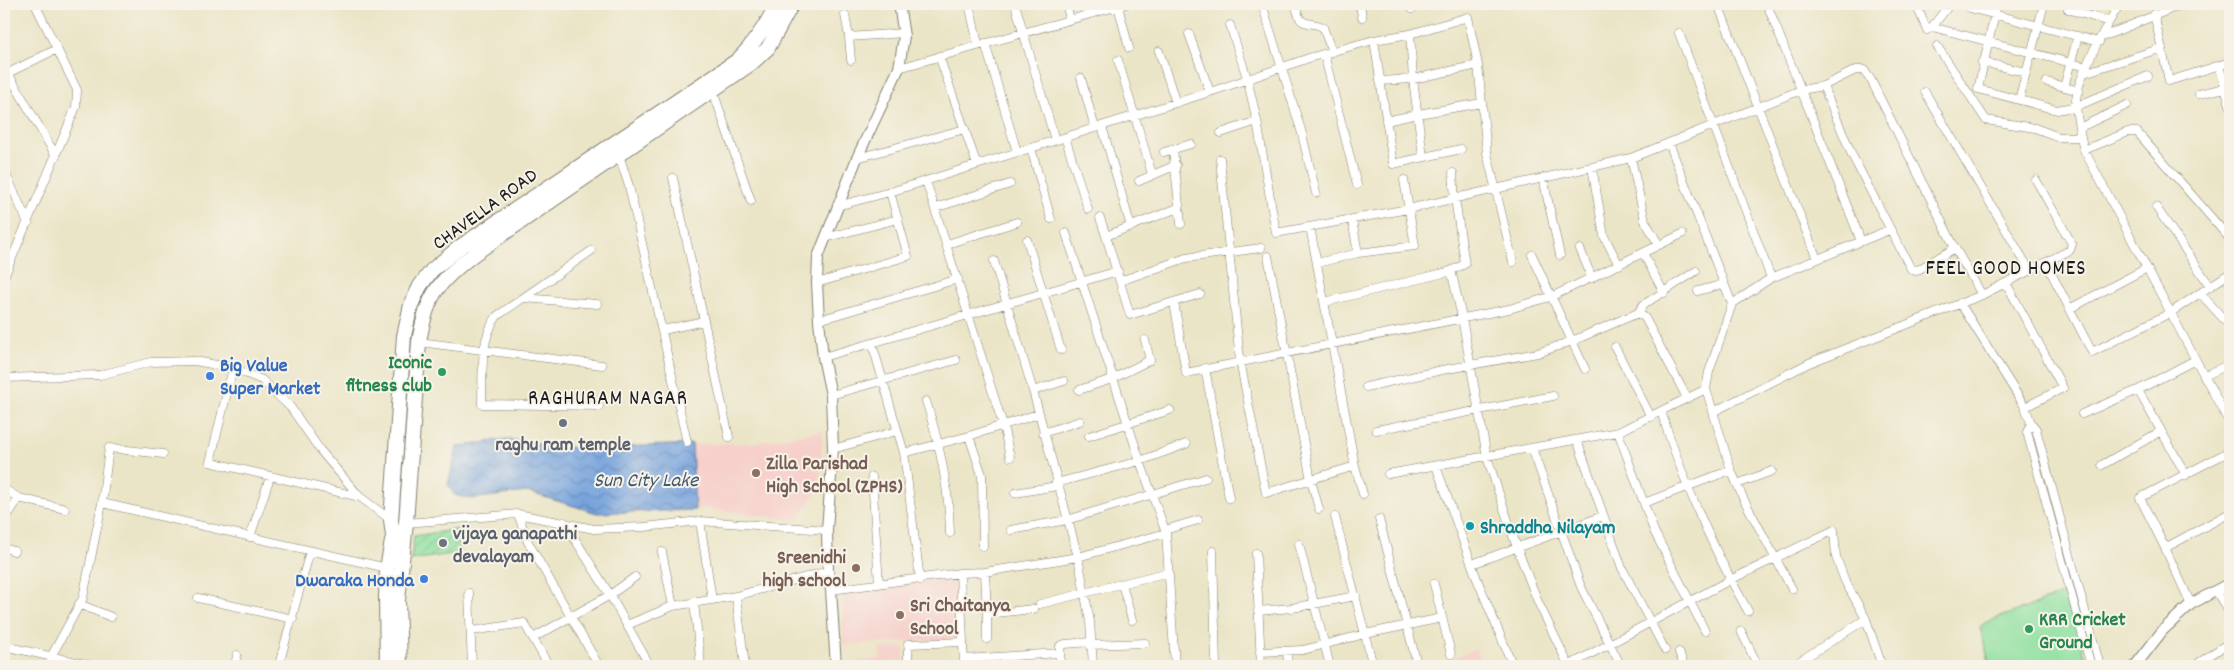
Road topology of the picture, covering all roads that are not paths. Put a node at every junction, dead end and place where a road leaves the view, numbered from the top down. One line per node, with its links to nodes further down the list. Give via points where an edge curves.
1 (35, 4): 46 (street)
2 (777, 4): 103 (highway, CHAVELLA ROAD, via 762,32 738,60)
3 (792, 4): 74 (highway, CHAVELLA ROAD, via 768,48 752,64)
4 (899, 4): 32 (street)
5 (969, 4): 42 (street)
6 (1015, 4): 33 (street)
7 (1066, 4): 27 (street)
8 (1262, 4): 60 (street)
9 (1296, 4): 48 (street, via 1299,17 1305,24 1323,27)
10 (1360, 4): 26 (street)
11 (1718, 4): 85 (street)
12 (1767, 4): 73 (street)
13 (1916, 4): 31 (street, via 1927,30)
14 (1950, 4): 31 (street)
15 (1997, 4): 23 (street)
16 (2044, 4): 30 (street)
17 (2069, 4): 28 (street, via 2068,9)
18 (2120, 4): 28 (street)
19 (2183, 4): 24 (street)
20 (1122, 5): 21 (street); 44 (street)
21 (1096, 8): 27 (street)
22 (1970, 8): 23 (street)
23 (1994, 14): 30 (street); 41 (street)
24 (2154, 14): 40 (street); 45 (street)
25 (845, 15): 38 (street)
26 (1362, 17)
27 (1070, 19): 33 (street)
28 (2109, 22): 40 (street)
29 (1230, 25): 66 (street)
30 (2038, 26): 37 (street); 49 (street)
31 (1932, 27): 41 (street)
32 (904, 33): 38 (street); 59 (street)
33 (1022, 33): 42 (street); 97 (street)
34 (1679, 33): 90 (street)
35 (1189, 34): 76 (street)
36 (1410, 34): 39 (street); 57 (street, via 1468,17); 67 (street)
37 (2078, 36): 40 (street); 56 (street)
38 (849, 37): 52 (street)
39 (1374, 40): 48 (street); 68 (street)
40 (2101, 40): 61 (street)
41 (1988, 41): 49 (street); 54 (street)
42 (981, 44): 51 (street); 105 (street)
43 (1937, 46): 96 (street, via 1986,120 2035,128 2059,137)
44 (1129, 48)
45 (2162, 48): 58 (street, via 2169,81); 61 (street)
46 (57, 49): 63 (street); 107 (street, via 77,90 76,107)
47 (1159, 51): 80 (street)
48 (1332, 52): 50 (street)
49 (2030, 52): 56 (street); 62 (street)
50 (1324, 54): 60 (street); 125 (street)
51 (939, 56): 59 (street); 93 (street)
52 (851, 60)
53 (1118, 60): 87 (street)
54 (1982, 62): 62 (street); 79 (street, via 1978,89)
55 (2230, 62): 58 (street)
56 (2071, 63): 61 (street); 71 (street)
57 (1478, 65): 67 (street); 81 (street)
58 (2219, 65): 72 (street)
59 (898, 68): 109 (street)
60 (1282, 68): 66 (street); 128 (street)
61 (2086, 70): 75 (street)
62 (2026, 72): 79 (street)
63 (6, 74): 107 (street)
64 (2148, 76): 84 (street)
65 (1081, 78): 91 (street)
66 (1247, 78): 76 (street); 88 (street)
67 (1413, 79): 68 (street); 86 (street)
68 (1380, 81): 89 (street)
69 (2047, 82): 71 (street)
70 (1823, 86): 73 (street); 146 (street); 157 (street, via 1856,70 1864,70)
71 (2064, 86): 75 (street)
72 (2226, 88): 78 (street); 83 (street)
73 (1801, 90): 85 (street); 153 (street)
74 (713, 91): 103 (highway, CHAVELLA ROAD); 130 (street)
75 (2079, 91): 84 (street)
76 (1210, 92): 80 (street)
77 (1925, 92): 175 (street)
78 (2199, 94)
79 (2019, 100): 84 (street, via 2056,110)
80 (1176, 102): 87 (street)
81 (1482, 103): 86 (street); 126 (street)
82 (2127, 105): 92 (street)
83 (2230, 105)
84 (2077, 106): 92 (street)
85 (1759, 108): 90 (street); 166 (street)
86 (1418, 114): 89 (street); 108 (street)
87 (1134, 116): 91 (street); 117 (street)
88 (1257, 121): 94 (street); 145 (street, via 1276,233)
89 (1386, 121): 108 (street, via 1393,164)
90 (1714, 126): 98 (street); 180 (street)
91 (1098, 127): 95 (street); 144 (street)
92 (2079, 128): 96 (street)
93 (965, 129): 109 (street); 112 (street)
94 (1221, 133)
95 (1065, 137): 97 (street); 136 (street)
96 (2081, 137): 104 (street)
97 (1055, 140): 100 (street)
98 (1669, 143): 110 (street); 186 (street)
99 (1191, 144): 101 (street)
100 (1030, 148): 105 (street); 139 (street)
101 (1173, 149): 106 (street); 113 (street)
102 (1461, 149): 108 (street)
103 (615, 150): 210 (street); 213 (highway, CHAVELLA ROAD, via 452,271 430,299); 307 (highway, CHAVELLA ROAD, via 461,246 432,270 420,286 411,305 404,336)
104 (2084, 150): 152 (street, via 2128,132 2137,132); 172 (street)
105 (1017, 152): 112 (street)
106 (1164, 152)
107 (56, 156): 142 (street)
108 (1423, 157)
109 (857, 158): 131 (street)
110 (1631, 158): 114 (street); 155 (street, via 1645,221)
111 (1220, 159): 160 (street)
112 (977, 165): 122 (street)
113 (1176, 165): 117 (street); 134 (street)
114 (1592, 167): 119 (street); 171 (street, via 1604,236)
115 (4, 170): 142 (street)
116 (1453, 173): 129 (street)
117 (1152, 174): 123 (street)
118 (673, 178): 208 (street)
119 (1543, 178): 126 (street); 164 (street)
120 (1404, 180): 135 (street)
121 (2036, 180): 170 (street, via 2073,247)
122 (926, 181): 127 (street); 133 (street)
123 (1138, 181)
124 (1010, 184): 133 (street)
125 (1357, 185)
126 (1496, 189): 129 (street); 168 (street)
127 (890, 192): 131 (street); 138 (street)
128 (1316, 193)
129 (1455, 199): 135 (street); 176 (street, via 1465,264)
130 (751, 202)
131 (837, 206): 150 (street)
132 (2156, 207): 187 (street)
133 (935, 208): 154 (street)
134 (1178, 208): 143 (street); 144 (street)
135 (1408, 209): 140 (street); 161 (street, via 1415,246)
136 (1088, 210)
137 (1100, 218): 149 (street)
138 (898, 219): 150 (street); 184 (street, via 908,256)
139 (1052, 219)
140 (1352, 220): 145 (street); 161 (street)
141 (1017, 222): 154 (street)
142 (28, 223): 178 (street)
143 (1181, 224)
144 (1131, 227): 149 (street)
145 (1310, 227): 169 (street)
146 (1889, 230): 153 (street); 157 (street, via 1911,268 1916,271)
147 (1066, 232): 183 (street)
148 (1682, 234): 155 (street)
149 (1106, 236): 173 (street)
150 (825, 238): 184 (street, via 818,257)
151 (1027, 240): 189 (street)
152 (2230, 240)
153 (1862, 241): 166 (street)
154 (947, 244): 181 (street)
155 (1659, 245): 162 (street)
156 (1261, 248): 160 (street)
157 (1955, 248): 193 (street)
158 (1580, 249): 179 (street)
159 (591, 251): 195 (street)
160 (1229, 251): 182 (street, via 1186,258); 223 (street)
161 (1358, 253): 169 (street)
162 (1643, 253): 171 (street); 190 (street)
163 (1532, 255): 194 (street)
164 (1560, 255)
165 (1268, 256): 219 (street)
166 (1817, 259): 180 (street)
167 (994, 261): 199 (street)
168 (1513, 262)
169 (1317, 263): 197 (street)
170 (2046, 263): 175 (street); 202 (street)
171 (1618, 265): 179 (street)
172 (2147, 268): 202 (street); 204 (street)
173 (1118, 271): 182 (street); 183 (street)
174 (1696, 271): 190 (street)
175 (2030, 271): 185 (street)
176 (1448, 272): 197 (street); 206 (street, via 1455,280)
177 (2230, 273): 187 (street)
178 (4, 276)
179 (1592, 278): 194 (street)
180 (1771, 278): 200 (street)
181 (958, 279): 205 (street); 207 (street)
182 (1120, 280): 196 (street, via 1130,314)
183 (1080, 282): 189 (street); 232 (street)
184 (816, 283): 207 (street)
185 (2006, 283): 193 (street); 245 (street, via 2063,388)
186 (1724, 284): 188 (street); 200 (street)
187 (2210, 286): 191 (street)
188 (1698, 291)
189 (1044, 293): 199 (street); 217 (street)
190 (1664, 293): 203 (street)
191 (2200, 293): 204 (street); 209 (street)
192 (1200, 294): 196 (street)
193 (1982, 295): 201 (street)
194 (1551, 296): 206 (street); 212 (street)
195 (524, 298): 198 (street); 218 (street, via 492,322)
196 (1174, 302): 228 (street, via 1186,373)
197 (1325, 302): 215 (street)
198 (597, 304)
199 (1006, 304): 205 (street); 239 (street)
200 (1732, 304): 236 (street, via 1712,359)
201 (1960, 304): 245 (street); 249 (street, via 1809,363)
202 (2071, 308): 204 (street, via 2092,352)
203 (1638, 313): 212 (street); 242 (street, via 1645,318)
204 (2170, 313): 222 (street)
205 (969, 316): 214 (street); 256 (street)
206 (1462, 318): 215 (street); 225 (street)
207 (819, 320): 220 (street)
208 (704, 321): 210 (street); 264 (street)
209 (2230, 326)
210 (663, 330): 266 (street)
211 (1145, 340): 232 (street, via 1150,360)
212 (1572, 341): 225 (street, via 1538,352); 229 (street)
213 (419, 342): 218 (street); 313 (highway, CHAVELLA ROAD)
214 (872, 343): 220 (street); 233 (street)
215 (1333, 345): 219 (street); 278 (street)
216 (1615, 347): 252 (street)
217 (1061, 350)
218 (484, 351): 224 (street); 244 (street, via 482,404)
219 (1286, 352): 223 (street); 287 (street)
220 (823, 357): 240 (street)
221 (956, 360): 233 (street)
222 (2195, 360): 230 (street); 238 (street)
223 (1240, 361): 228 (street); 287 (street, via 1266,493)
224 (602, 364)
225 (1470, 364): 235 (street); 247 (street)
226 (2230, 364): 230 (street)
227 (233, 368): 231 (street, via 196,361 152,362 100,375); 284 (street, via 210,462); 295 (street, via 262,380 291,408 320,450)
228 (1205, 368): 297 (street)
229 (1585, 369)
230 (2204, 376): 254 (street)
231 (4, 378)
232 (1112, 379): 237 (street); 255 (street)
233 (882, 380): 240 (street); 258 (street)
234 (1064, 381): 239 (street)
235 (1366, 387)
236 (1706, 389): 242 (street); 249 (street)
237 (1079, 390)
238 (2138, 390): 251 (street); 259 (street)
239 (1033, 391): 250 (street)
240 (831, 395): 270 (street)
241 (1553, 396): 247 (street)
242 (1687, 398): 248 (street)
243 (926, 401): 267 (street)
244 (599, 406)
245 (2024, 407): 339 (street, via 2036,429 2050,501)
246 (1170, 410): 255 (street)
247 (1478, 410): 257 (street); 275 (street)
248 (1662, 411): 252 (street); 290 (street)
249 (1713, 412): 280 (street)
250 (1038, 414): 256 (street); 261 (street)
251 (2082, 414)
252 (1651, 417): 260 (street)
253 (1080, 421): 261 (street)
254 (2230, 421)
255 (1127, 424): 263 (street); 276 (street)
256 (1003, 425): 262 (street); 274 (street)
257 (1376, 430)
258 (897, 431): 270 (street); 272 (street)
259 (2161, 431): 277 (street); 283 (street)
260 (1618, 432): 265 (street); 299 (street)
261 (1043, 433): 288 (street)
262 (969, 436): 267 (street); 321 (street, via 982,474)
263 (1089, 436)
264 (728, 437)
265 (1577, 440): 269 (street); 304 (street)
266 (687, 442)
267 (940, 442): 272 (street); 318 (street, via 949,501)
268 (1186, 444): 276 (street)
269 (1532, 448): 275 (street); 317 (street)
270 (833, 449): 314 (street)
271 (2230, 450): 283 (street)
272 (904, 453): 340 (street)
273 (163, 454): 298 (street, via 108,448)
274 (1010, 457)
275 (1487, 457): 279 (street); 323 (street)
276 (1140, 461): 288 (street); 294 (street)
277 (2102, 465)
278 (1355, 466): 287 (street); 293 (street)
279 (1436, 466): 282 (street); 332 (street)
280 (1731, 470): 289 (street); 290 (street)
281 (1772, 471): 289 (street)
282 (1388, 474)
283 (2186, 475): 324 (street, via 2140,498)
284 (270, 477): 295 (street); 319 (street)
285 (872, 477): 343 (street)
286 (1206, 478): 294 (street)
287 (1311, 480): 301 (street)
288 (1057, 484): 292 (street); 308 (street)
289 (1737, 484): 331 (street)
290 (1689, 486): 299 (street); 341 (street)
291 (4, 489): 296 (street)
292 (1015, 493)
293 (1363, 494)
294 (1152, 496): 308 (street); 316 (street)
295 (360, 497): 307 (street)
296 (19, 498): 300 (street); 310 (street)
297 (1228, 498)
298 (102, 503): 319 (street); 358 (street)
299 (1644, 503): 356 (street, via 1654,531)
300 (65, 509)
301 (1319, 509)
302 (2230, 513): 324 (street)
303 (518, 514): 312 (street); 313 (street); 369 (street, via 528,542)
304 (1603, 516): 317 (street); 374 (street, via 1622,568)
305 (1335, 517): 353 (street)
306 (1379, 519): 376 (street)
307 (391, 520): 333 (highway, CHAVELLA ROAD, via 393,536)
308 (1067, 520): 315 (street); 330 (street)
309 (1198, 520): 316 (street)
310 (4, 521)
311 (700, 521): 312 (street, via 594,529); 314 (street); 355 (street)
312 (564, 522): 351 (street)
313 (406, 523): 404 (highway, CHAVELLA ROAD, via 398,600)
314 (827, 530): 334 (street)
315 (1012, 530)
316 (1166, 532): 330 (street); 336 (street)
317 (1561, 532): 323 (street); 388 (street, via 1581,587)
318 (950, 533)
319 (250, 537): 326 (street)
320 (1299, 544): 360 (street)
321 (983, 547)
322 (4, 548): 325 (street)
323 (1517, 548): 332 (street); 422 (street, via 1538,602)
324 (2165, 548): 361 (street)
325 (14, 551)
326 (310, 551): 333 (street); 371 (street)
327 (1213, 551): 416 (street)
328 (662, 552): 362 (street)
329 (1256, 553): 364 (street)
330 (1078, 557): 335 (street); 350 (street)
331 (1776, 558): 341 (street); 346 (street); 372 (street, via 1834,530 1836,557)
332 (1472, 564): 421 (street)
333 (387, 568): 403 (highway, CHAVELLA ROAD)
334 (828, 571): 347 (street); 352 (street)
335 (985, 572): 337 (street); 367 (street)
336 (1169, 572): 344 (street); 415 (street)
337 (960, 573): 340 (street); 383 (street)
338 (635, 577): 351 (street)
339 (2071, 579): 428 (street); 429 (street)
340 (920, 580): 343 (street)
341 (1730, 580): 356 (street); 365 (street)
342 (2230, 583): 348 (street)
343 (879, 584): 347 (street)
344 (1122, 584): 350 (street); 373 (street)
345 (1434, 584): 370 (street)
346 (1792, 589)
347 (831, 590): 412 (street)
348 (2215, 590): 361 (street); 366 (street)
349 (469, 592): 377 (street)
350 (1084, 593): 359 (street); 386 (street, via 1090,622)
351 (610, 595): 369 (street); 375 (street)
352 (736, 596): 355 (street); 411 (street)
353 (1356, 596): 360 (street); 380 (street)
354 (198, 598): 371 (street)
355 (712, 600): 357 (street)
356 (1690, 601): 374 (street); 378 (street)
357 (694, 602): 362 (street); 410 (street)
358 (80, 604): 368 (street); 395 (street)
359 (1040, 604)
360 (1314, 604): 364 (street); 387 (street)
361 (2191, 604): 430 (street, via 2163,630)
362 (673, 606): 375 (street)
363 (1034, 609): 367 (street)
364 (1258, 611): 392 (street)
365 (1748, 611)
366 (2230, 613)
367 (987, 614): 382 (street)
368 (111, 617)
369 (571, 618): 381 (street); 408 (street)
370 (1442, 618): 376 (street); 394 (street)
371 (293, 619): 397 (street)
372 (1866, 619): 426 (street); 427 (street)
373 (1132, 620)
374 (1651, 622): 388 (street); 390 (street)
375 (627, 625): 409 (street)
376 (1407, 626): 380 (street); 399 (street)
377 (472, 631): 381 (street, via 524,623); 406 (street)
378 (1705, 631)
379 (1741, 631): 425 (street)
380 (1365, 634): 387 (street); 420 (street)
381 (533, 638): 407 (street)
382 (987, 639)
383 (963, 642): 398 (street); 413 (street, via 908,647)
384 (2230, 642): 431 (street)
385 (1146, 643): 386 (street)
386 (1090, 644): 398 (street, via 1060,646 1060,657); 414 (street)
387 (1324, 644): 391 (street); 419 (street)
388 (1610, 644): 422 (street); 423 (street)
389 (4, 646): 395 (street)
390 (1665, 650)
391 (1287, 651): 392 (street); 418 (street)
392 (1260, 652): 417 (street)
393 (1678, 652): 424 (street)
394 (1451, 654)
395 (52, 655): 400 (street); 401 (street)
396 (237, 656): 402 (street)
397 (280, 661)
398 (964, 663)
399 (1417, 664)
400 (50, 666)
401 (94, 666)
402 (235, 666)
403 (388, 666)
404 (400, 666)
405 (463, 666): 406 (street)
406 (472, 666)
407 (549, 666)
408 (598, 666)
409 (650, 666)
410 (701, 666)
411 (744, 666)
412 (836, 666)
413 (908, 666)
414 (1093, 666)
415 (1175, 666)
416 (1216, 666)
417 (1261, 666)
418 (1288, 666)
419 (1330, 666)
420 (1373, 666)
421 (1513, 666)
422 (1569, 666)
423 (1620, 666)
424 (1684, 666)
425 (1758, 666)
426 (1792, 666)
427 (1882, 666)
428 (2091, 666)
429 (2100, 666)
430 (2135, 666)
431 (2194, 666)

